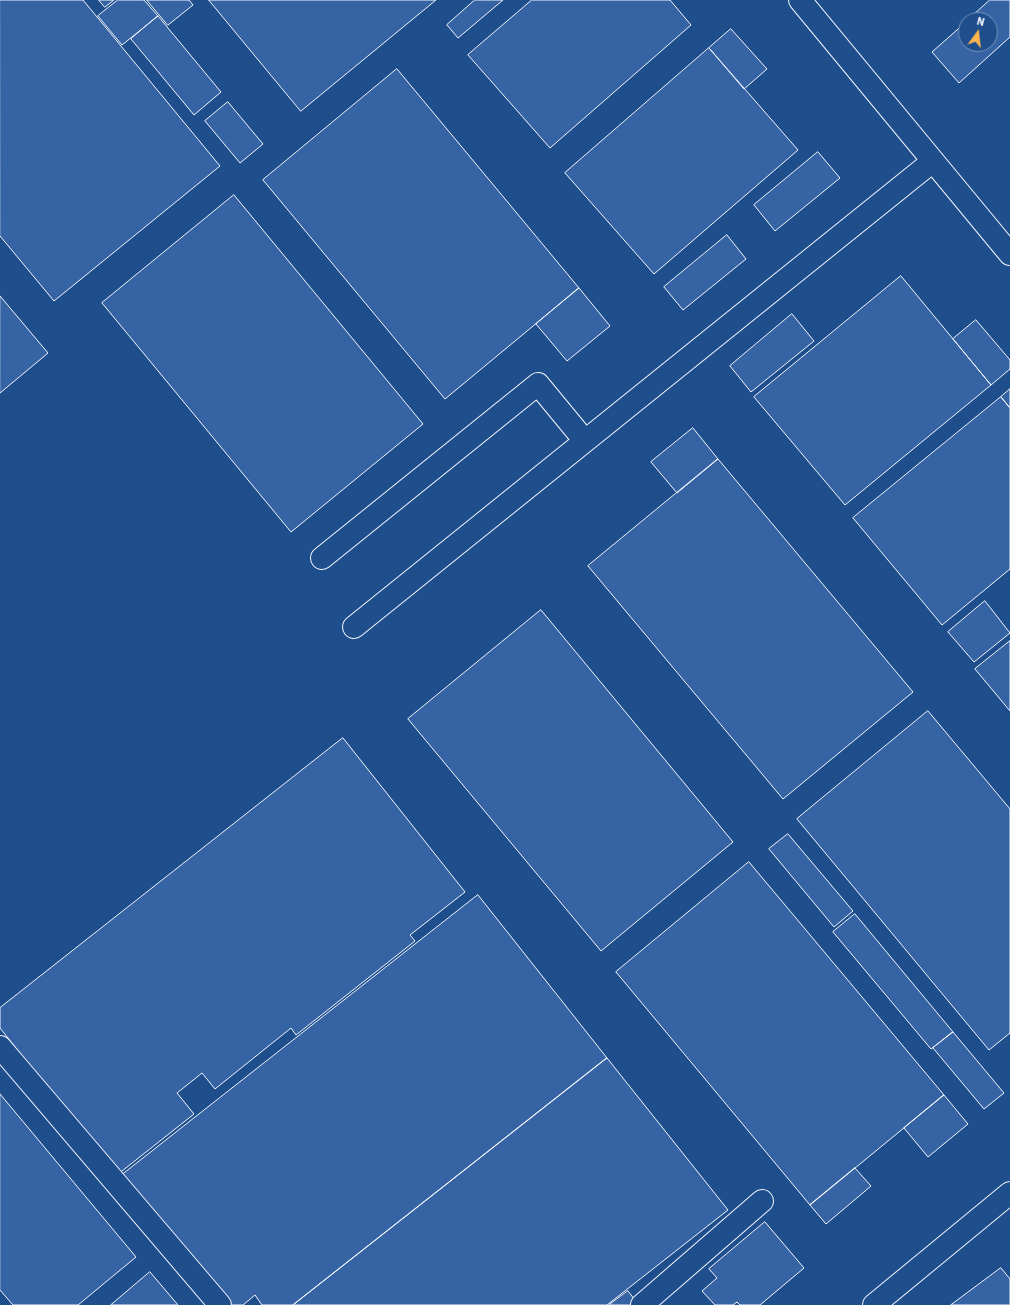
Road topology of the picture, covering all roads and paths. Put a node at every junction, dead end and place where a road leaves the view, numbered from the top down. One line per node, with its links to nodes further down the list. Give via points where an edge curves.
1 (800, 0): 2 (street)
2 (933, 160): 3 (street); 4 (street)
3 (1010, 254)
4 (585, 441): 5 (street, via 538,384); 6 (street)
5 (322, 558)
6 (354, 627)
7 (0, 1047): 10 (street)
8 (1010, 1193): 12 (street)
9 (762, 1201): 11 (street)
10 (220, 1305)
11 (642, 1305)
12 (874, 1305)

